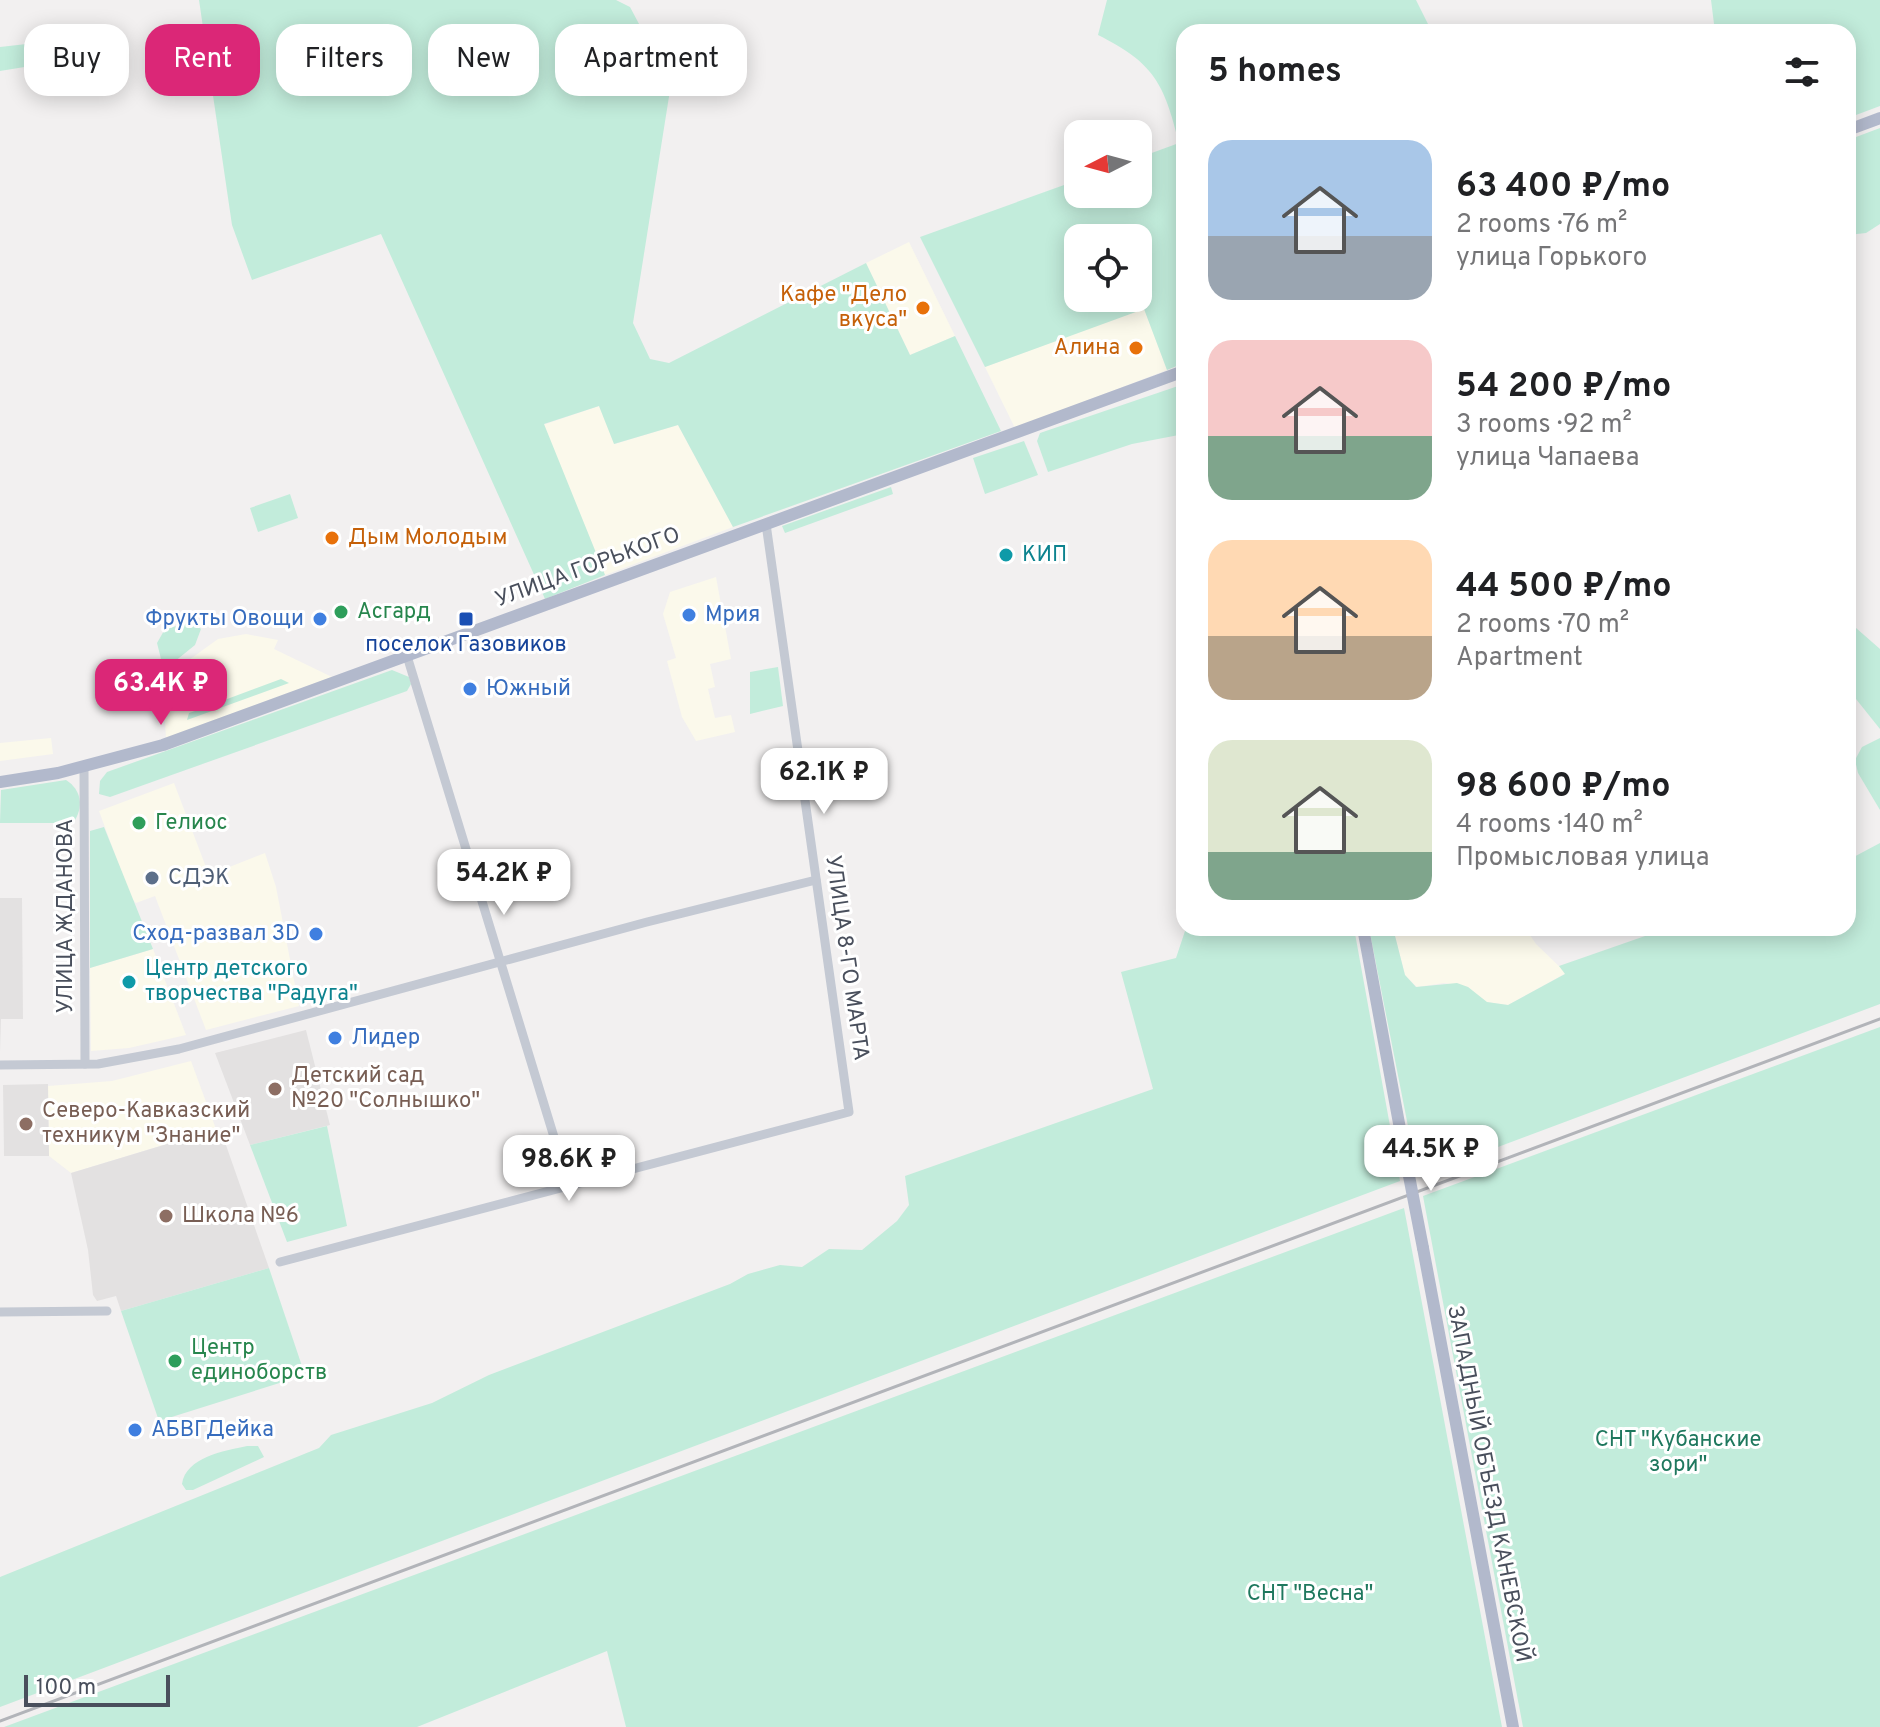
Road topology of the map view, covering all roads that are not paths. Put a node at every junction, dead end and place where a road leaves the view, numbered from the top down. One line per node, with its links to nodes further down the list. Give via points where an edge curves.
1 (1880, 118): 2 (main road)
2 (1856, 127)
3 (1176, 374): 4 (main road, УЛИЦА ГОРЬКОГО)
4 (766, 524): 5 (main road, УЛИЦА ГОРЬКОГО); 8 (street, УЛИЦА 8-ГО МАРТА)
5 (407, 656): 6 (main road, УЛИЦА ГОРЬКОГО, via 163,745); 10 (street)
6 (84, 767): 7 (main road, УЛИЦА ГОРЬКОГО); 11 (street, УЛИЦА ЖДАНОВА)
7 (0, 782)
8 (816, 880): 10 (street); 13 (street, УЛИЦА 8-ГО МАРТА, via 849,1112)
9 (1364, 936): 17 (main road, ЗАПАДНЫЙ ОБЪЕЗД КАНЕВСКОЙ, bridge)
10 (500, 962): 11 (street, via 199,1044); 13 (street)
11 (85, 1064): 12 (street)
12 (0, 1065)
13 (569, 1186): 14 (street)
14 (280, 1262)
15 (107, 1311): 16 (street)
16 (0, 1312)
17 (1513, 1727)

